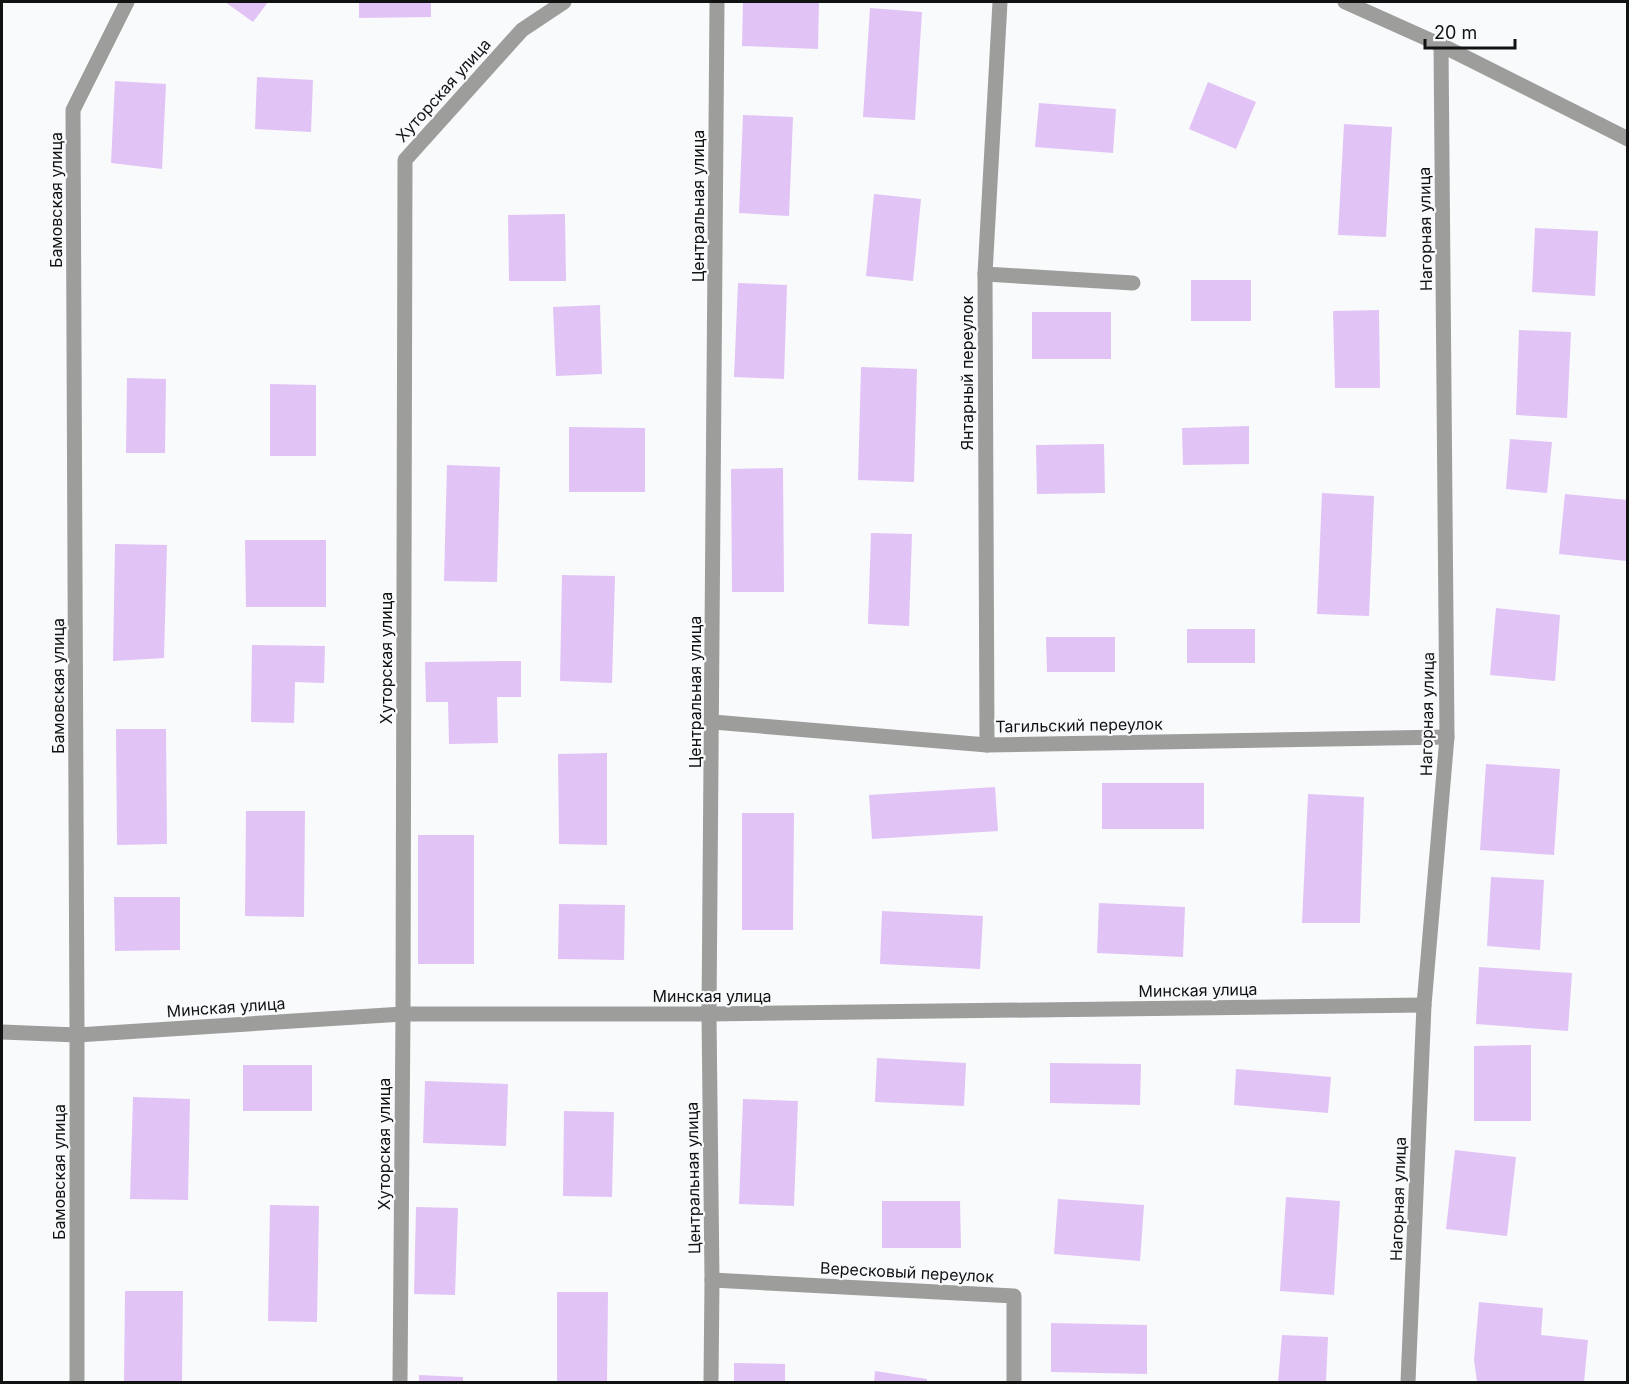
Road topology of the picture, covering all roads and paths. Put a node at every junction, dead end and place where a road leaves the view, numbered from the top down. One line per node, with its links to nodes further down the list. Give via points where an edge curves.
1 (127, 2): 17 (street, Бамовская улица, via 74,110)
2 (564, 2): 14 (street, Хуторская улица, via 522,30 405,160)
3 (717, 2): 10 (street, Центральная улица)
4 (1000, 2): 8 (street, Янтарный переулок)
5 (1345, 2): 6 (street)
6 (1441, 45): 7 (street); 11 (street, Нагорная улица)
7 (1628, 139)
8 (984, 274): 9 (street); 12 (street, Янтарный переулок)
9 (1133, 283)
10 (712, 722): 12 (street, Тагильский переулок); 15 (street, Центральная улица)
11 (1447, 737): 12 (street, Тагильский переулок); 13 (street, Нагорная улица)
12 (987, 745)
13 (1424, 1005): 15 (street, Минская улица); 23 (street, Нагорная улица)
14 (403, 1014): 15 (street, Минская улица); 17 (street, Минская улица); 20 (street, Хуторская улица)
15 (709, 1014): 18 (street, Центральная улица)
16 (2, 1032): 17 (street, Минская улица)
17 (77, 1035): 19 (street, Бамовская улица)
18 (712, 1280): 21 (street, Центральная улица); 22 (street, Вересковый переулок, via 1014,1296)
19 (77, 1383)
20 (400, 1383)
21 (711, 1383)
22 (1014, 1383)
23 (1408, 1383)

